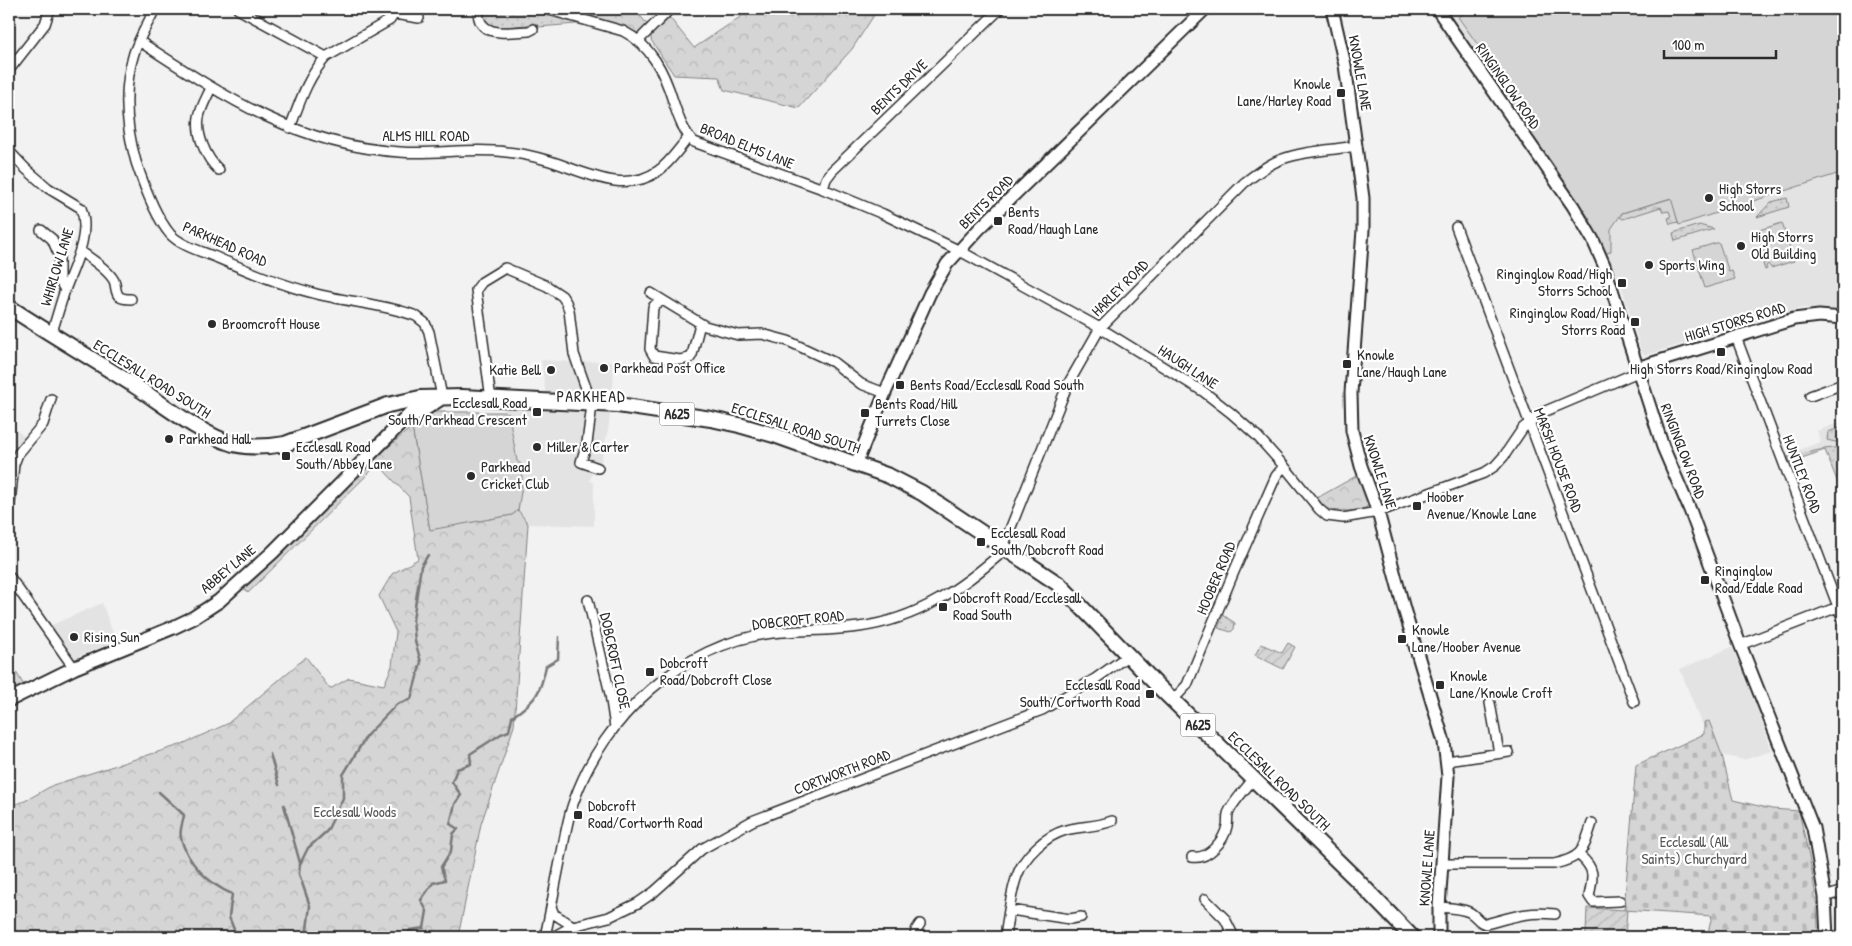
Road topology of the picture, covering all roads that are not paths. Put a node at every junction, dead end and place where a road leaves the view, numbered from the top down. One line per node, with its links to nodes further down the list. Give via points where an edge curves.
1 (50, 9): 17 (street, via 45,24)
2 (155, 9): 15 (street, PARKHEAD ROAD)
3 (238, 9): 16 (street)
4 (478, 9): 13 (street, via 480,21 490,31)
5 (546, 9): 14 (street, BROAD ELMS LANE, via 624,31)
6 (670, 9): 14 (street)
7 (1000, 9): 24 (street, BENTS DRIVE, via 832,171)
8 (1205, 9): 28 (street, BENTS ROAD)
9 (1332, 9): 21 (street, KNOWLE LANE, via 1345,65)
10 (1437, 9): 39 (street, RINGINGLOW ROAD, via 1584,223 1604,265)
11 (393, 11): 12 (street); 16 (street, via 390,20)
12 (419, 18)
13 (533, 29)
14 (639, 40): 20 (street, BROAD ELMS LANE, via 662,72 680,123)
15 (139, 41): 18 (street, ALMS HILL ROAD); 43 (street, PARKHEAD ROAD, via 130,69 128,127 146,188 171,234 182,242 287,286 416,316 426,323)
16 (326, 57): 19 (street, via 305,87)
17 (9, 70)
18 (211, 88): 19 (street, ALMS HILL ROAD); 23 (street, via 198,124 203,146)
19 (290, 128): 20 (street, ALMS HILL ROAD, via 373,150 481,149 507,152 542,159 616,182 631,181 657,172)
20 (689, 137): 24 (street, BROAD ELMS LANE, via 700,145)
21 (1357, 146): 36 (street, HARLEY ROAD, via 1278,160 1260,170); 54 (street, KNOWLE LANE, via 1363,230 1350,414 1355,448)
22 (9, 151): 27 (street, WHIRLOW LANE, via 48,188 80,208 84,226)
23 (219, 170)
24 (823, 189): 28 (street, BROAD ELMS LANE)
25 (1456, 227): 50 (street, MARSH HOUSE ROAD)
26 (41, 230): 29 (street, via 52,239 59,255 59,279)
27 (80, 251): 29 (street, WHIRLOW LANE); 31 (street, via 111,275 119,296)
28 (960, 251): 36 (street, HAUGH LANE); 41 (street, BENTS ROAD, via 947,264 930,293)
29 (65, 290): 37 (street, WHIRLOW LANE)
30 (651, 293): 32 (street)
31 (131, 299)
32 (662, 301): 35 (street); 35 (street, via 654,307 650,349 654,356 680,360 690,358)
33 (9, 307): 37 (main road, ECCLESALL ROAD SOUTH / A625)
34 (1843, 318): 38 (street, HIGH STORRS ROAD, via 1794,319)
35 (700, 324): 41 (street, via 738,335 762,334 781,338 833,362 861,384)
36 (1100, 328): 52 (street, HAUGH LANE, via 1204,392 1244,424); 56 (street, HARLEY ROAD, via 1067,386)
37 (51, 335): 47 (main road, ECCLESALL ROAD SOUTH / A625, via 210,434 234,444 270,447 286,444)
38 (1736, 337): 39 (street, HIGH STORRS ROAD); 59 (street, HUNTLEY ROAD)
39 (1637, 370): 50 (street, via 1541,412); 61 (street, RINGINGLOW ROAD, via 1663,447)
40 (1843, 384): 42 (street)
41 (885, 393): 51 (street, BENTS ROAD)
42 (1810, 396)
43 (442, 397): 44 (main road, ECCLESALL ROAD SOUTH / A625); 46 (main road, ECCLESALL ROAD SOUTH / A625); 49 (main road)
44 (420, 398): 47 (main road, ECCLESALL ROAD SOUTH / A625); 49 (main road, ABBEY LANE)
45 (51, 399): 55 (street, via 43,424 18,454 14,464)
46 (491, 399): 48 (main road, ECCLESALL ROAD SOUTH / A625); 48 (street, via 476,290 482,282 506,268 547,286 566,302 574,354)
47 (388, 405): 49 (main road, via 400,409)
48 (592, 405): 51 (main road, ECCLESALL ROAD SOUTH / A625, via 618,405 739,425); 53 (street, via 581,462)
49 (407, 419): 63 (main road, ABBEY LANE, via 273,552 219,600 172,628)
50 (1529, 422): 54 (street, via 1504,456 1484,473); 66 (street, MARSH HOUSE ROAD)
51 (856, 464): 56 (main road, ECCLESALL ROAD SOUTH / A625, via 922,493)
52 (1284, 466): 54 (street, HAUGH LANE, via 1327,516 1343,518); 65 (street, HOOBER ROAD, via 1276,476 1252,529 1187,685)
53 (598, 468)
54 (1378, 512): 69 (street, KNOWLE LANE, via 1439,721)
55 (9, 513)
56 (1005, 548): 62 (main road, ECCLESALL ROAD SOUTH / A625, via 1060,585); 68 (street, DOBCROFT ROAD, via 941,600 902,617 858,627 770,634 718,647 667,676)
57 (9, 576): 63 (street)
58 (588, 600): 68 (street, DOBCROFT CLOSE)
59 (1841, 606): 60 (street, HUNTLEY ROAD); 61 (street)
60 (1843, 620)
61 (1740, 645): 77 (street, RINGINGLOW ROAD, via 1813,828)
62 (1129, 655): 65 (main road, ECCLESALL ROAD SOUTH / A625); 86 (street, CORTWORTH ROAD, via 1042,710 752,821 702,849 638,903 609,916)
63 (74, 668): 64 (main road, ABBEY LANE)
64 (9, 700)
65 (1173, 700): 70 (main road, ECCLESALL ROAD SOUTH / A625)
66 (1634, 702)
67 (1490, 703): 69 (street, via 1504,752)
68 (615, 727): 80 (street, DOBCROFT ROAD, via 598,751 574,800)
69 (1447, 761): 75 (street, KNOWLE LANE)
70 (1253, 779): 74 (street, via 1228,813 1223,836 1211,852); 92 (main road, ECCLESALL ROAD SOUTH / A625)
71 (1112, 822): 82 (street, via 1065,830 1035,849 1016,877)
72 (1592, 823): 73 (street)
73 (1579, 854): 75 (street, via 1569,861 1554,864); 79 (street, via 1591,868 1593,884 1588,896 1593,902)
74 (1192, 857)
75 (1443, 864): 81 (street, KNOWLE LANE)
76 (1843, 891): 77 (street)
77 (1826, 897): 94 (street, RINGINGLOW ROAD)
78 (1205, 898): 91 (street, via 1225,919)
79 (1620, 901)
80 (551, 907): 86 (street, via 554,914); 87 (street, DOBCROFT ROAD)
81 (1439, 907): 83 (street, via 1470,913 1481,924 1520,914); 93 (street, KNOWLE LANE)
82 (1010, 910): 84 (street, via 1070,920); 90 (street)
83 (1555, 914)
84 (1082, 918)
85 (920, 924): 89 (street)
86 (573, 926): 88 (street, CORTWORTH ROAD)
87 (545, 937)
88 (553, 937)
89 (916, 937)
90 (1005, 937)
91 (1234, 937)
92 (1412, 937)
93 (1439, 937)
94 (1827, 937)

